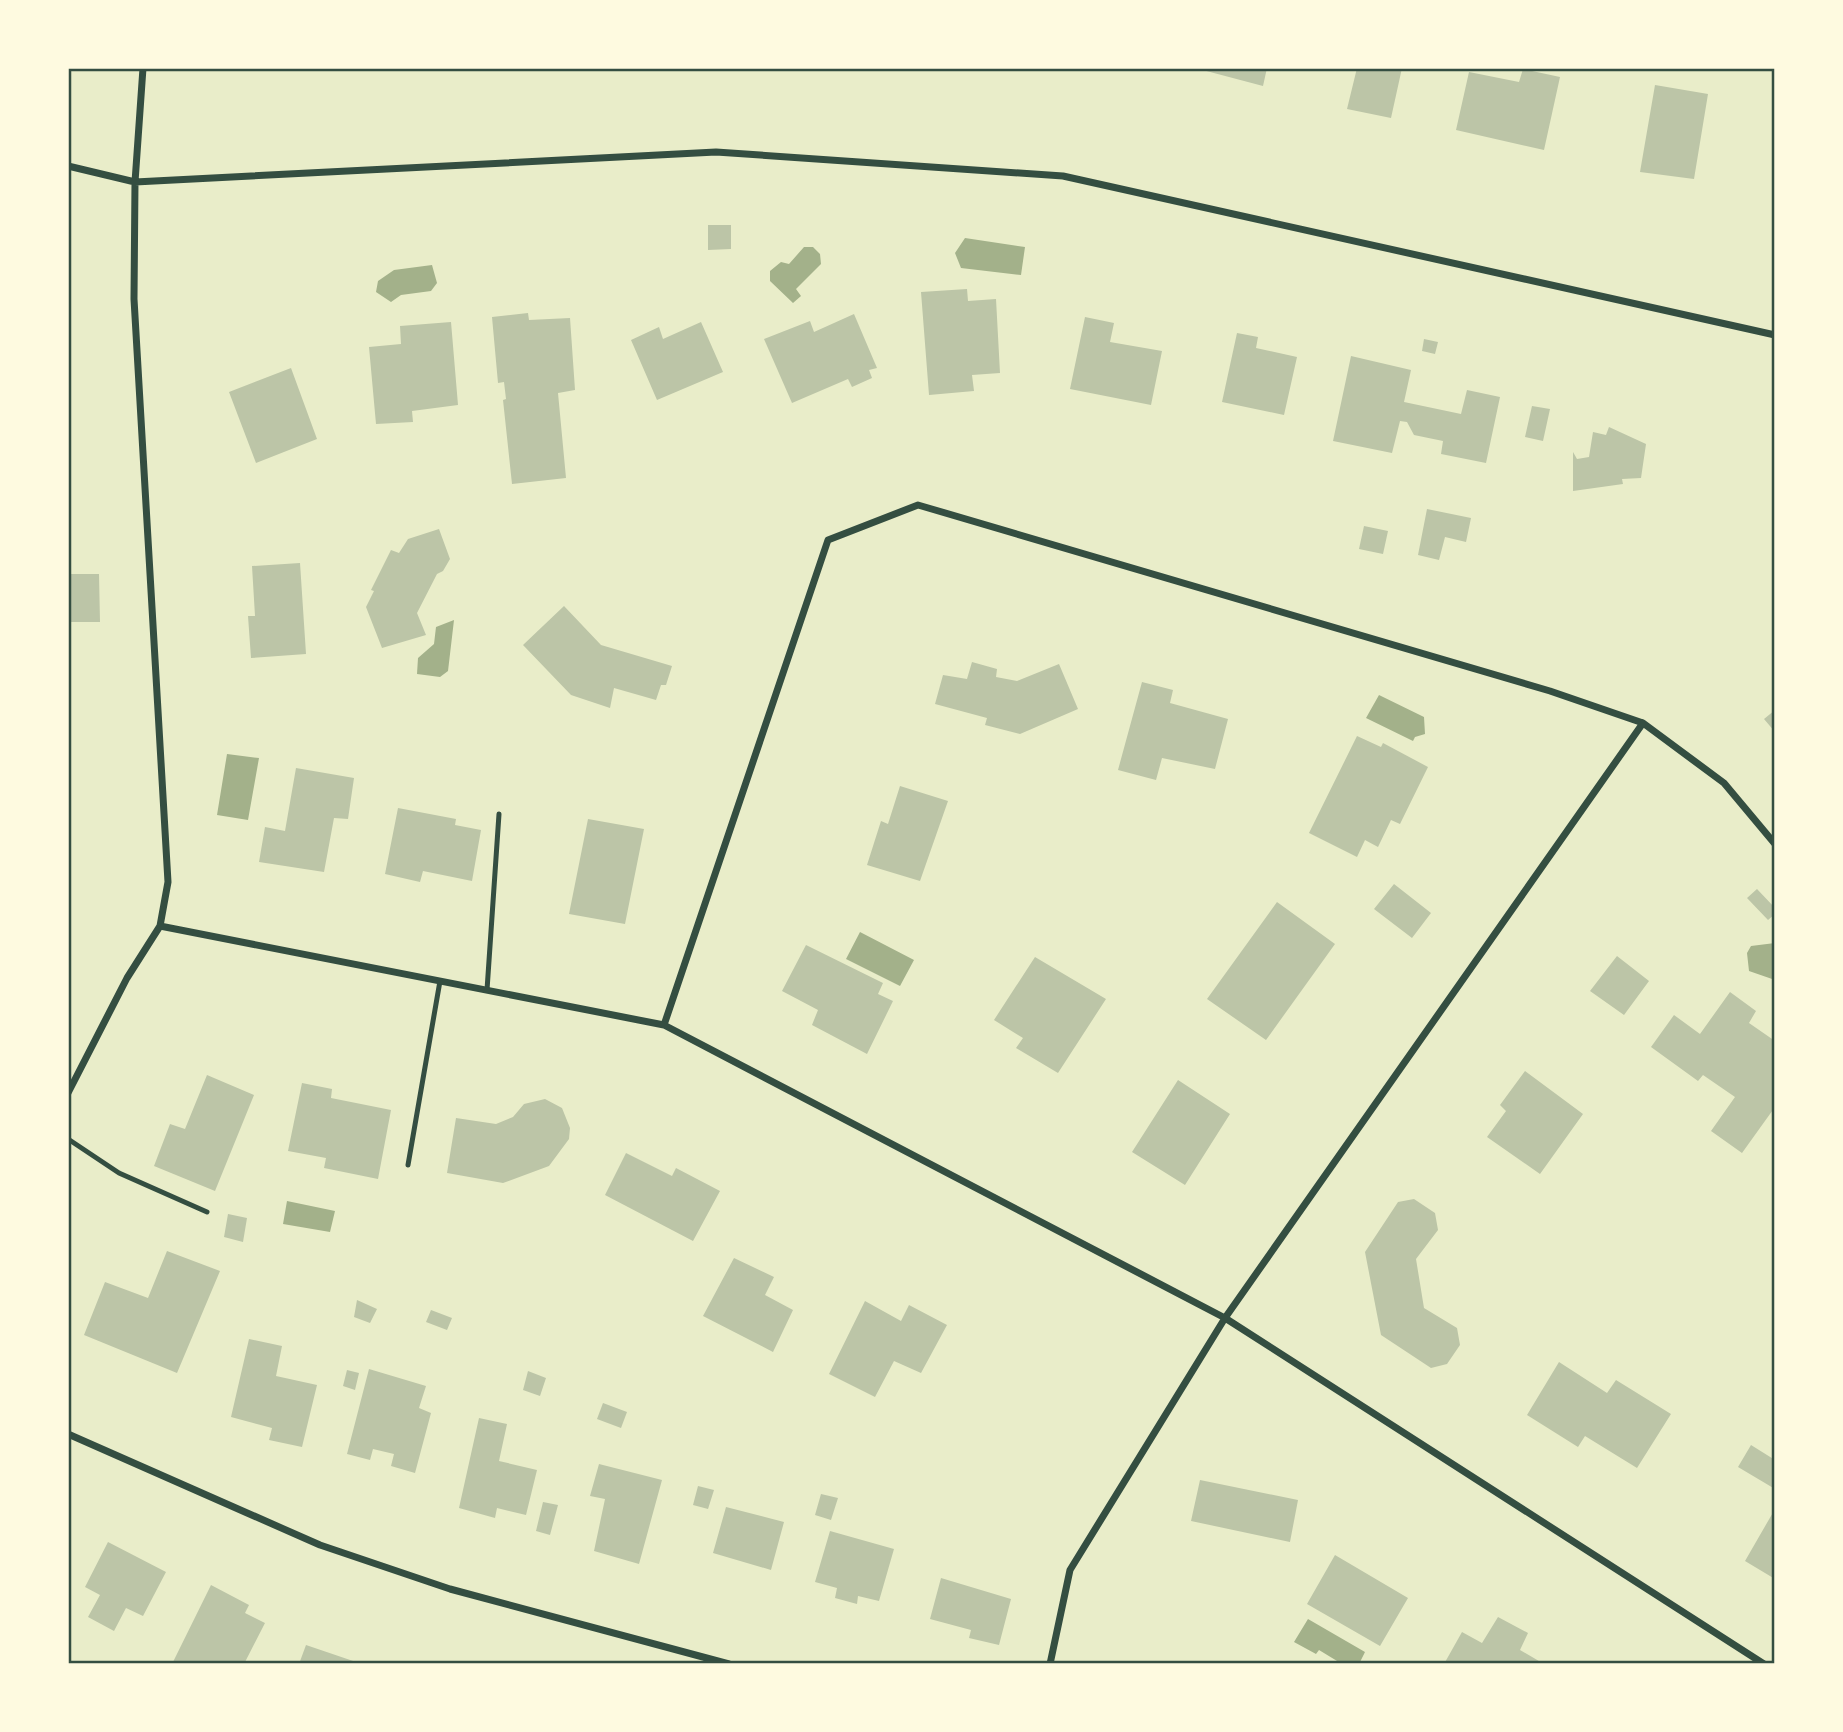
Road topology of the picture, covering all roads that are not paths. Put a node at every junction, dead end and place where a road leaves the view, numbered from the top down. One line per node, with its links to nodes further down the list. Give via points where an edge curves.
1 (143, 68): 3 (street)
2 (68, 166): 3 (street)
3 (135, 182): 4 (street, via 716,152 1063,176); 8 (street, via 134,299 168,882)
4 (1775, 335)
5 (1643, 723): 7 (street, via 1724,783); 11 (street, via 1537,687 918,505 828,540); 16 (street)
6 (499, 814): 10 (lane)
7 (1775, 844)
8 (160, 926): 9 (street); 12 (street, via 127,978)
9 (440, 981): 10 (street); 14 (lane)
10 (487, 990): 11 (street)
11 (664, 1025): 16 (street)
12 (68, 1093)
13 (68, 1139): 15 (lane, via 119,1173)
14 (408, 1165)
15 (207, 1212)
16 (1225, 1318): 19 (street, via 1070,1570); 20 (street)
17 (68, 1434): 18 (street, via 320,1545 450,1589)
18 (729, 1664)
19 (1050, 1664)
20 (1764, 1664)

